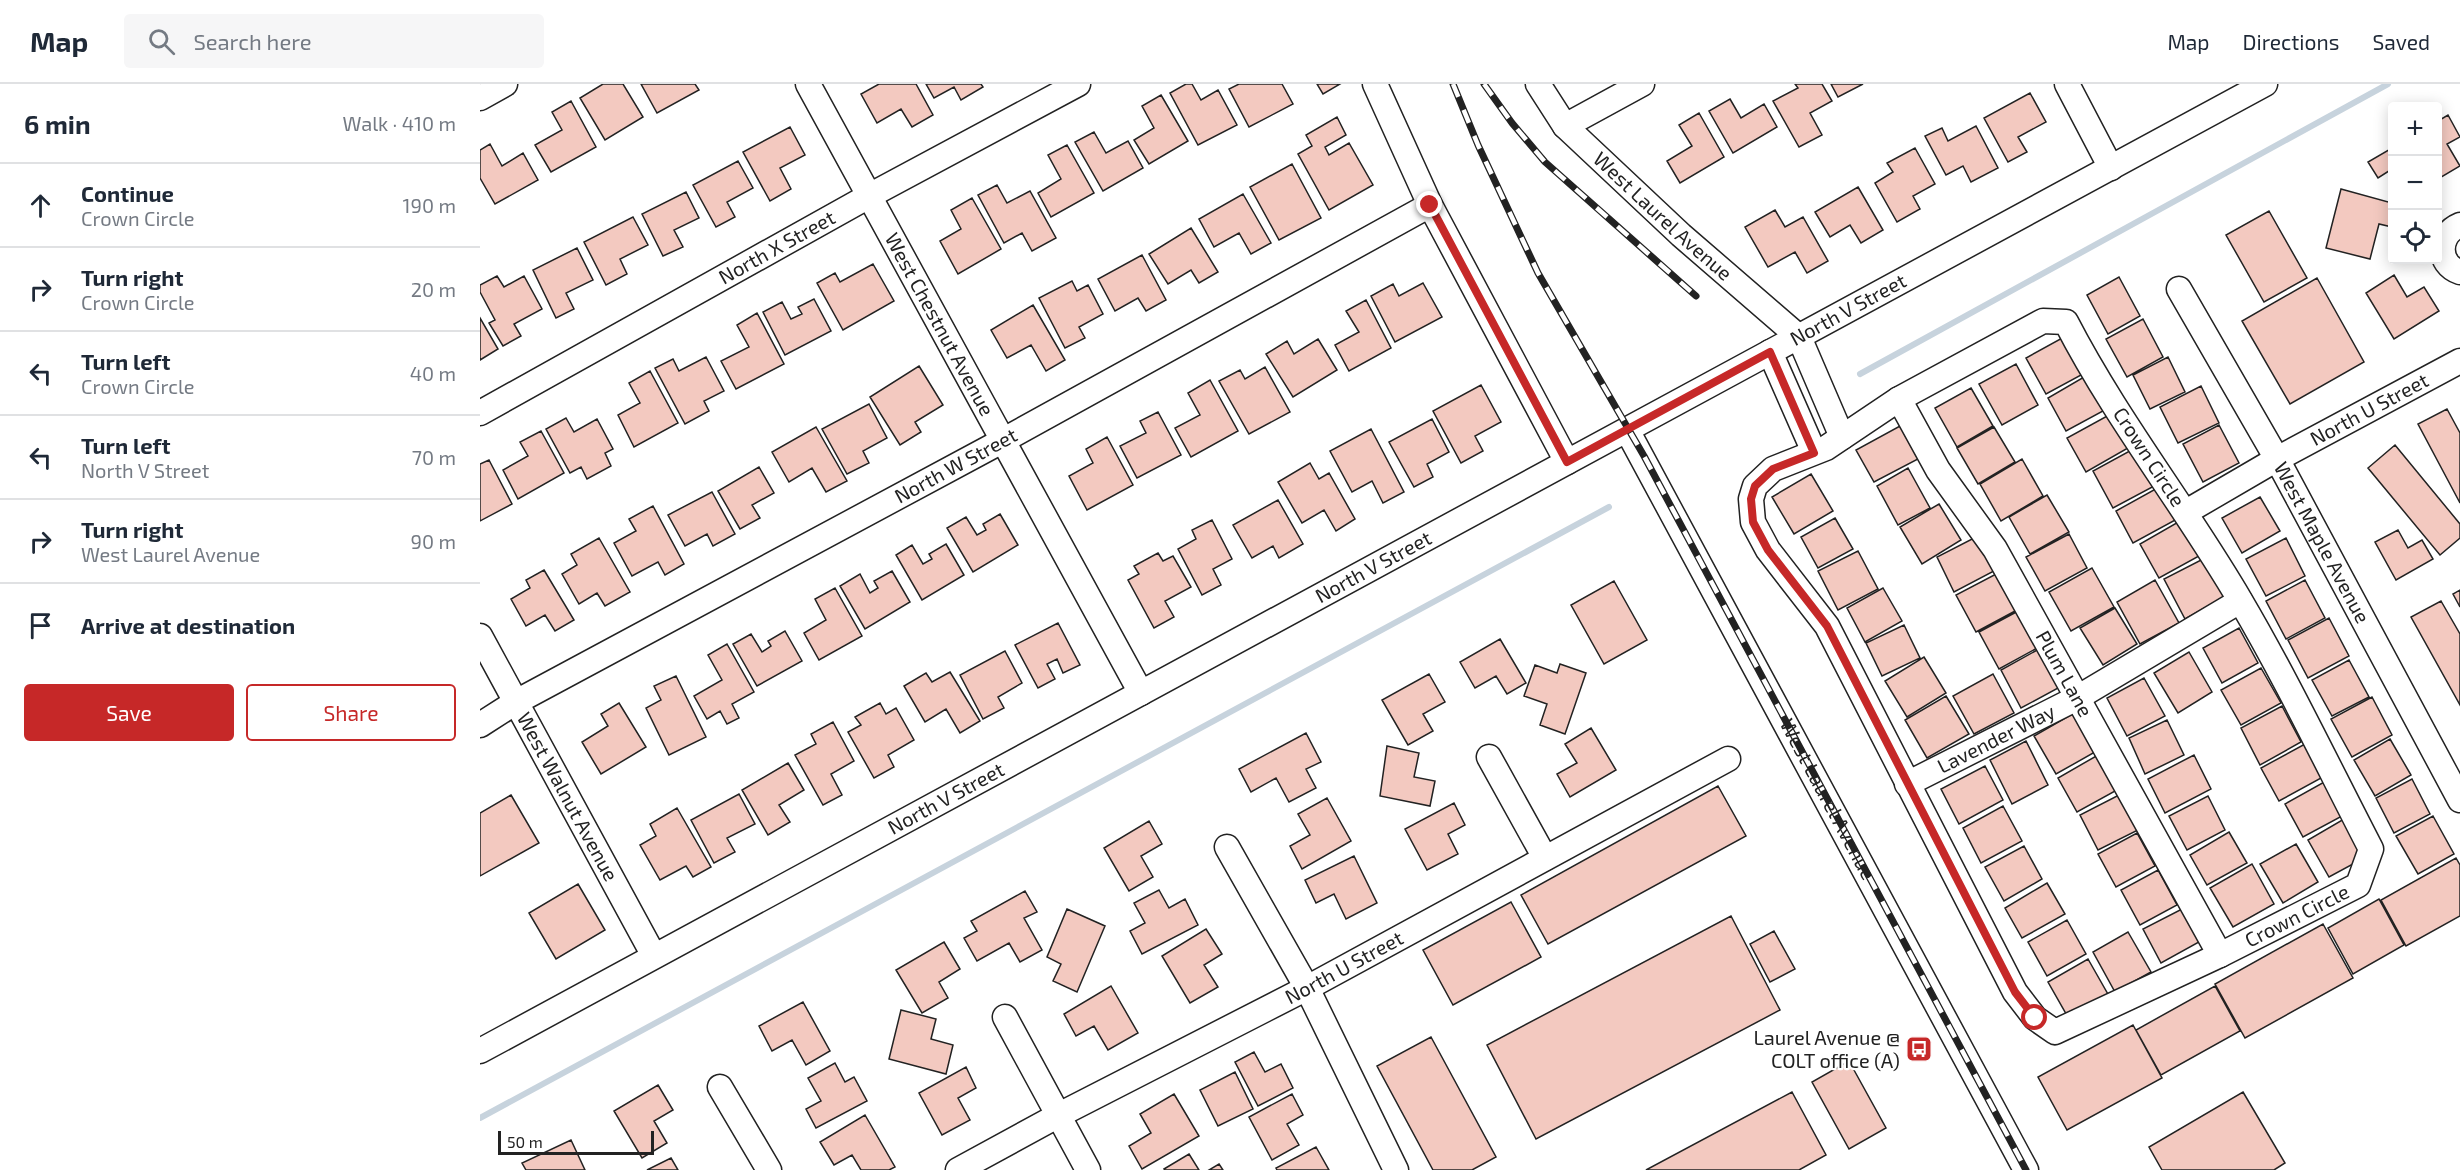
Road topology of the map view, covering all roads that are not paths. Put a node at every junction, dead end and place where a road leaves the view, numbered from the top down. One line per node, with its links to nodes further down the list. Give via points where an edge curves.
1 (505, 84): 9 (street)
2 (808, 84): 12 (street, West Chestnut Avenue)
3 (1078, 84): 12 (street, North X Street)
4 (1375, 84): 13 (street)
5 (1538, 84): 10 (street, West Laurel Avenue)
6 (1642, 84): 10 (street)
7 (2067, 84): 11 (street)
8 (2265, 84): 11 (street, North V Street)
9 (480, 98)
10 (1565, 126): 17 (street, West Laurel Avenue, via 1681,236)
11 (2111, 168): 17 (street, North V Street)
12 (869, 196): 21 (street, North X Street); 24 (street, West Chestnut Avenue)
13 (1430, 205): 24 (street, North W Street); 27 (street)
14 (2460, 225): 15 (street, via 2446,236 2442,252 2450,266)
15 (2460, 272)
16 (2179, 290): 26 (street, West Maple Avenue)
17 (1799, 337): 18 (street, North V Street); 23 (street)
18 (1770, 352): 22 (street, North V Street); 25 (street)
19 (2460, 361): 26 (street, North U Street)
20 (1899, 399): 23 (street, Crown Circle); 28 (street, Crown Circle, via 2043,321 2067,322 2088,363); 32 (street, Plum Lane, via 1938,470 1995,549)
21 (480, 413)
22 (1627, 430): 27 (street, North V Street); 52 (street, West Laurel Avenue)
23 (1842, 437): 25 (street, Crown Circle)
24 (1002, 441): 31 (street, West Chestnut Avenue); 33 (street, North W Street)
25 (1814, 453): 37 (street, Crown Circle, via 1773,469 1755,486 1751,499 1753,522 1768,550 1827,626)
26 (2277, 459): 28 (street, North U Street); 38 (street, West Maple Avenue)
27 (1567, 462): 31 (street, North V Street)
28 (2186, 512): 29 (street, Crown Circle)
29 (2240, 601): 32 (street, Lavender Way); 41 (street, Crown Circle, via 2371,849 2358,885)
30 (480, 636): 33 (street, West Walnut Avenue)
31 (1141, 693): 42 (street, North V Street)
32 (2078, 698): 37 (street, Lavender Way); 41 (street, Plum Lane)
33 (516, 702): 34 (street, North W Street); 42 (street, West Walnut Avenue)
34 (480, 725)
35 (1489, 757): 40 (street)
36 (1728, 759): 40 (street, North U Street)
37 (1907, 784): 41 (street, Crown Circle, via 2015,992 2035,1018 2055,1032)
38 (2457, 785)
39 (1227, 847): 43 (street)
40 (1545, 858): 43 (street, North U Street)
41 (2220, 955)
42 (654, 956): 45 (street, North V Street)
43 (1306, 988): 47 (street, North U Street); 51 (street)
44 (1005, 1017): 47 (street)
45 (480, 1051)
46 (720, 1087): 48 (street)
47 (1059, 1115): 49 (street, North U Street); 50 (street)
48 (769, 1170)
49 (958, 1170)
50 (1088, 1170)
51 (1396, 1170)
52 (2026, 1170)

